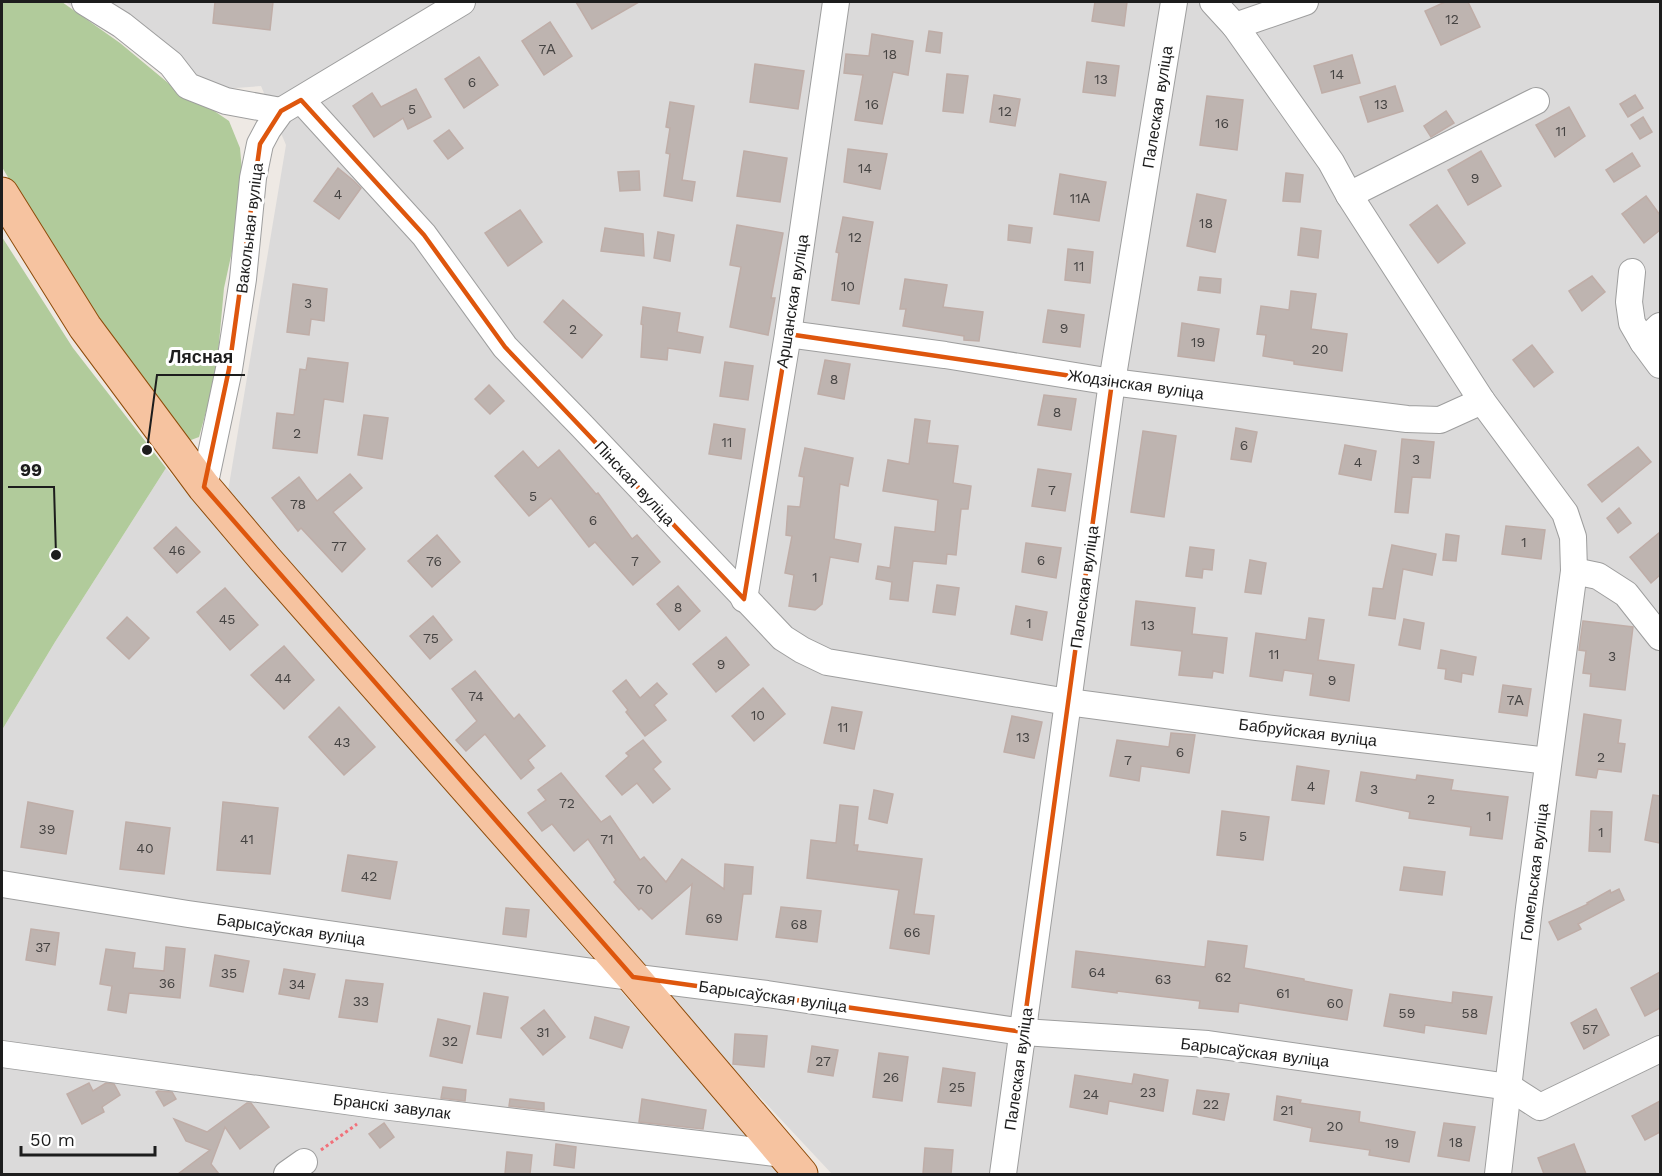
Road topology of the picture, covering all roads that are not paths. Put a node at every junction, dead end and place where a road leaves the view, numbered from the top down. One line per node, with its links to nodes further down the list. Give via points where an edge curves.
1 (85, 2): 9 (street, via 171,64 188,86 226,101)
2 (462, 2): 9 (street, Вакольная вуліца)
3 (836, 2): 13 (street, Аршанская вуліца)
4 (1174, 2): 16 (street, Палеская вуліца)
5 (1213, 2): 7 (street, Гомельская вуліца)
6 (1305, 2): 7 (street)
7 (1235, 26): 11 (street, Гомельская вуліца, via 1331,162)
8 (1536, 101): 11 (street)
9 (291, 105): 18 (street, Вакольная вуліца, via 268,129 260,144 229,369); 20 (street, Пінская вуліца, via 424,235 505,347)
10 (2, 194): 18 (main road, via 85,327)
11 (1349, 195): 17 (street, Гомельская вуліца)
12 (1632, 272): 14 (street, via 1632,323)
13 (788, 334): 16 (street, Жодзінская вуліца); 20 (street, Аршанская вуліца)
14 (1652, 334): 15 (street)
15 (1660, 365)
16 (1112, 382): 17 (street, Жодзінская вуліца, via 1407,419 1440,420); 22 (street, Палеская вуліца)
17 (1482, 401): 19 (street, Гомельская вуліца, via 1565,513 1573,537)
18 (204, 487): 25 (main road)
19 (1574, 571): 21 (street, via 1598,576 1626,594); 23 (street, Гомельская вуліца)
20 (744, 599): 22 (street, Пінская вуліца, via 783,638 827,662)
21 (1660, 637)
22 (1068, 702): 23 (street, Бабруйская вуліца); 26 (street, Палеская вуліца)
23 (1548, 761): 29 (street, Гомельская вуліца)
24 (2, 884): 25 (street, Барысаўская вуліца)
25 (633, 977): 26 (street, Барысаўская вуліца); 32 (main road)
26 (1023, 1032): 29 (street, Барысаўская вуліца, via 1208,1044); 33 (street, Палеская вуліца)
27 (1660, 1049): 30 (street)
28 (2, 1054): 32 (street, Бранскі завулак)
29 (1509, 1087): 30 (street, Барысаўская вуліца); 31 (street, Гомельская вуліца)
30 (1540, 1107): 31 (street)
31 (1503, 1126): 34 (street, Гомельская вуліца)
32 (792, 1164)
33 (1003, 1174)
34 (1498, 1174)

